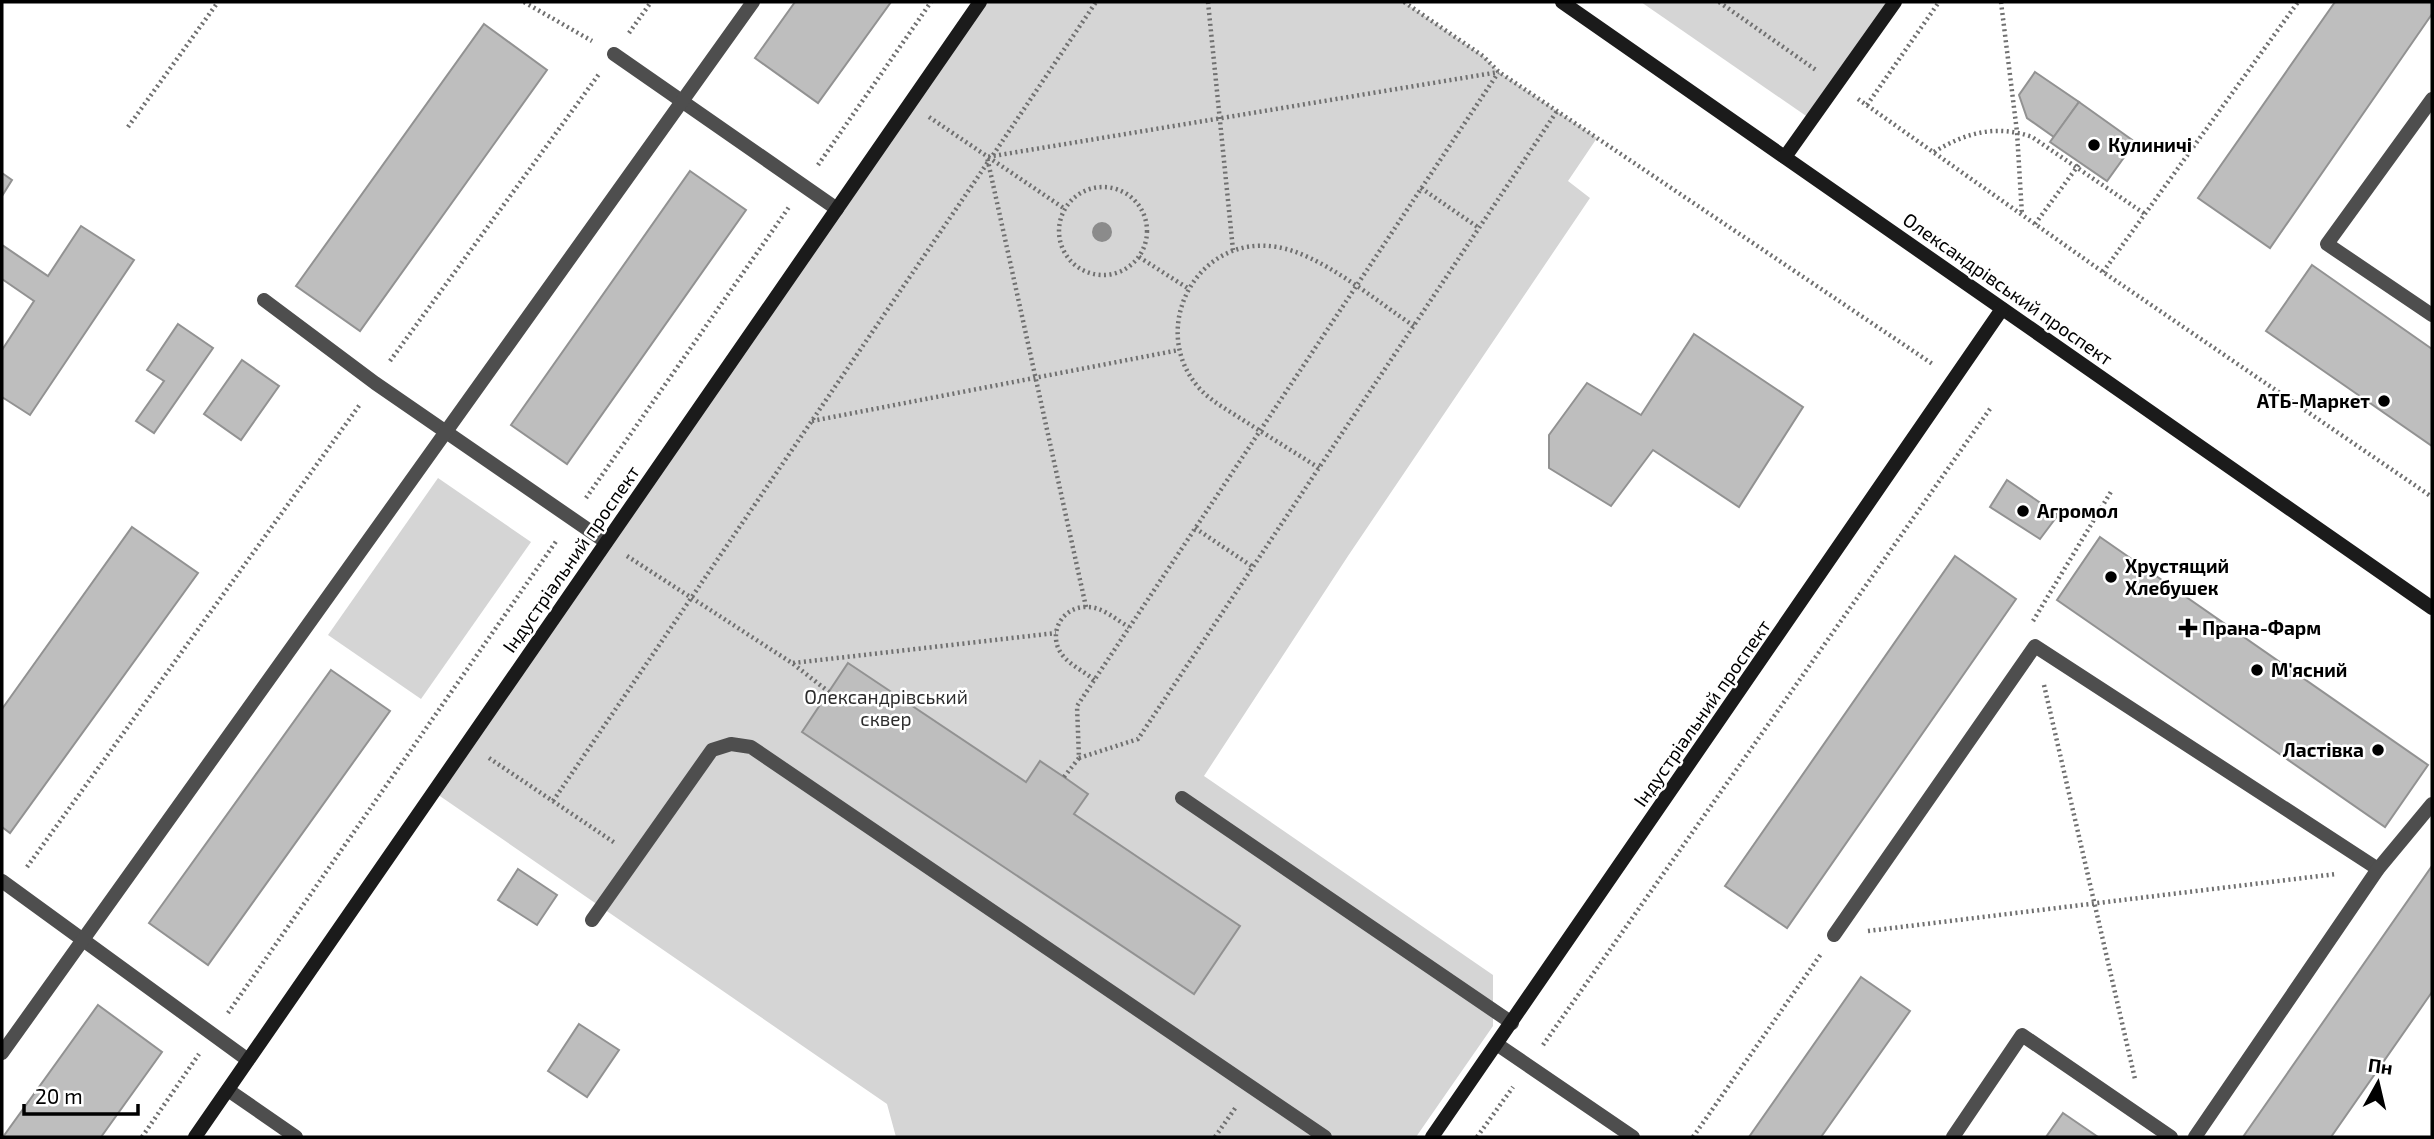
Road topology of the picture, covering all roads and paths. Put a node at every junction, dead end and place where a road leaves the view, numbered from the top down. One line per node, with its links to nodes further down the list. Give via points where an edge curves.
1 (218, 2): 23 (path)
2 (524, 2): 16 (path)
3 (651, 2): 16 (path)
4 (753, 2): 20 (lane)
5 (931, 2): 29 (path)
6 (980, 2): 21 (street, Індустріальний проспект)
7 (1096, 2): 49 (path)
8 (1208, 2): 37 (path)
9 (1404, 2): 17 (path)
10 (1562, 2): 27 (street, Олександрівський проспект)
11 (1719, 2): 18 (path)
12 (1895, 2): 27 (street)
13 (1939, 2): 25 (path, via 1867,105)
14 (2001, 2): 24 (path)
15 (2298, 2): 33 (path)
16 (614, 54): 20 (lane); 47 (path)
17 (1499, 72): 22 (path); 26 (path); 30 (path)
18 (1820, 72)
19 (2432, 99): 43 (lane, via 2327,244)
20 (682, 102): 29 (lane); 50 (lane)
21 (909, 104): 26 (path); 31 (street, Індустріальний проспект)
22 (1557, 111): 36 (path); 46 (path)
23 (128, 127)
24 (2017, 132): 25 (path, via 1986,130 1955,139); 33 (path, via 2032,137); 34 (path)
25 (1934, 152): 34 (path)
26 (987, 156): 32 (path); 58 (path)
27 (1784, 157): 42 (street, Олександрівський проспект)
28 (2080, 163): 35 (path)
29 (803, 186): 31 (lane); 54 (path)
30 (1421, 188): 36 (path); 55 (path)
31 (837, 209): 56 (street, Індустріальний проспект)
32 (1065, 209): 38 (path, via 1060,240 1074,265 1087,272 1115,274); 38 (path, via 1082,191 1096,187 1125,192 1137,202 1146,222)
33 (2145, 214): 39 (path)
34 (2022, 215): 35 (path)
35 (2035, 224): 39 (path)
36 (1479, 228): 44 (path)
37 (1233, 250): 40 (path, via 1214,261); 44 (path, via 1255,245 1291,250 1319,263)
38 (1139, 257): 40 (path)
39 (2103, 272): 53 (path)
40 (1189, 289): 45 (path, via 1179,313)
41 (264, 300): 47 (lane)
42 (2002, 309): 46 (street, Індустріальний проспект); 59 (street, Олександрівський проспект)
43 (2432, 315)
44 (1414, 326): 51 (path)
45 (1179, 350): 49 (path); 51 (path, via 1189,375 1213,401)
46 (1955, 379): 79 (street, Індустріальний проспект)
47 (375, 383): 50 (lane); 74 (path)
48 (1992, 406): 84 (path)
49 (812, 421): 70 (path)
50 (446, 433): 54 (lane); 78 (lane)
51 (1319, 468): 57 (path)
52 (2112, 490): 62 (path, via 2028,628)
53 (2432, 497)
54 (572, 519): 56 (lane); 80 (path)
55 (1195, 528): 57 (path); 60 (path)
56 (606, 542): 63 (path); 66 (street, Індустріальний проспект)
57 (1253, 567): 67 (path, via 1138,739)
58 (1086, 607): 60 (path, via 1099,608); 61 (path, via 1063,615)
59 (2432, 608)
60 (1129, 627): 64 (path)
61 (1056, 633): 63 (path); 64 (path, via 1065,658)
62 (2035, 646): 73 (lane); 75 (path); 77 (lane)
63 (792, 663): 65 (path)
64 (1094, 680): 67 (path, via 1077,706)
65 (829, 692)
66 (467, 743): 70 (path); 83 (street, Індустріальний проспект)
67 (1079, 758): 68 (path)
68 (1064, 777)
69 (1182, 799): 79 (lane)
70 (553, 801): 72 (path)
71 (2432, 804): 73 (lane)
72 (636, 857): 76 (lane); 85 (lane, via 712,750 731,744 751,747)
73 (2378, 869): 75 (path); 99 (lane)
74 (7, 884): 78 (lane)
75 (2094, 904): 77 (path); 87 (path)
76 (592, 920)
77 (1834, 936): 96 (path)
78 (81, 939): 80 (lane); 82 (lane)
79 (1512, 1023): 81 (street, Індустріальний проспект)
80 (213, 1034): 83 (lane); 88 (path)
81 (1497, 1045): 84 (lane); 93 (street, Індустріальний проспект)
82 (2, 1053)
83 (248, 1060): 86 (street, Індустріальний проспект)
84 (1528, 1066): 94 (path); 95 (lane)
85 (1250, 1086): 91 (path); 92 (lane)
86 (228, 1090): 89 (street, Індустріальний проспект); 90 (lane)
87 (2144, 1118): 97 (lane, via 2022,1035); 98 (lane)
88 (142, 1137)
89 (195, 1137)
90 (296, 1137)
91 (1215, 1137)
92 (1325, 1137)
93 (1432, 1137)
94 (1477, 1137)
95 (1633, 1137)
96 (1693, 1137)
97 (1952, 1137)
98 (2171, 1137)
99 (2195, 1137)

